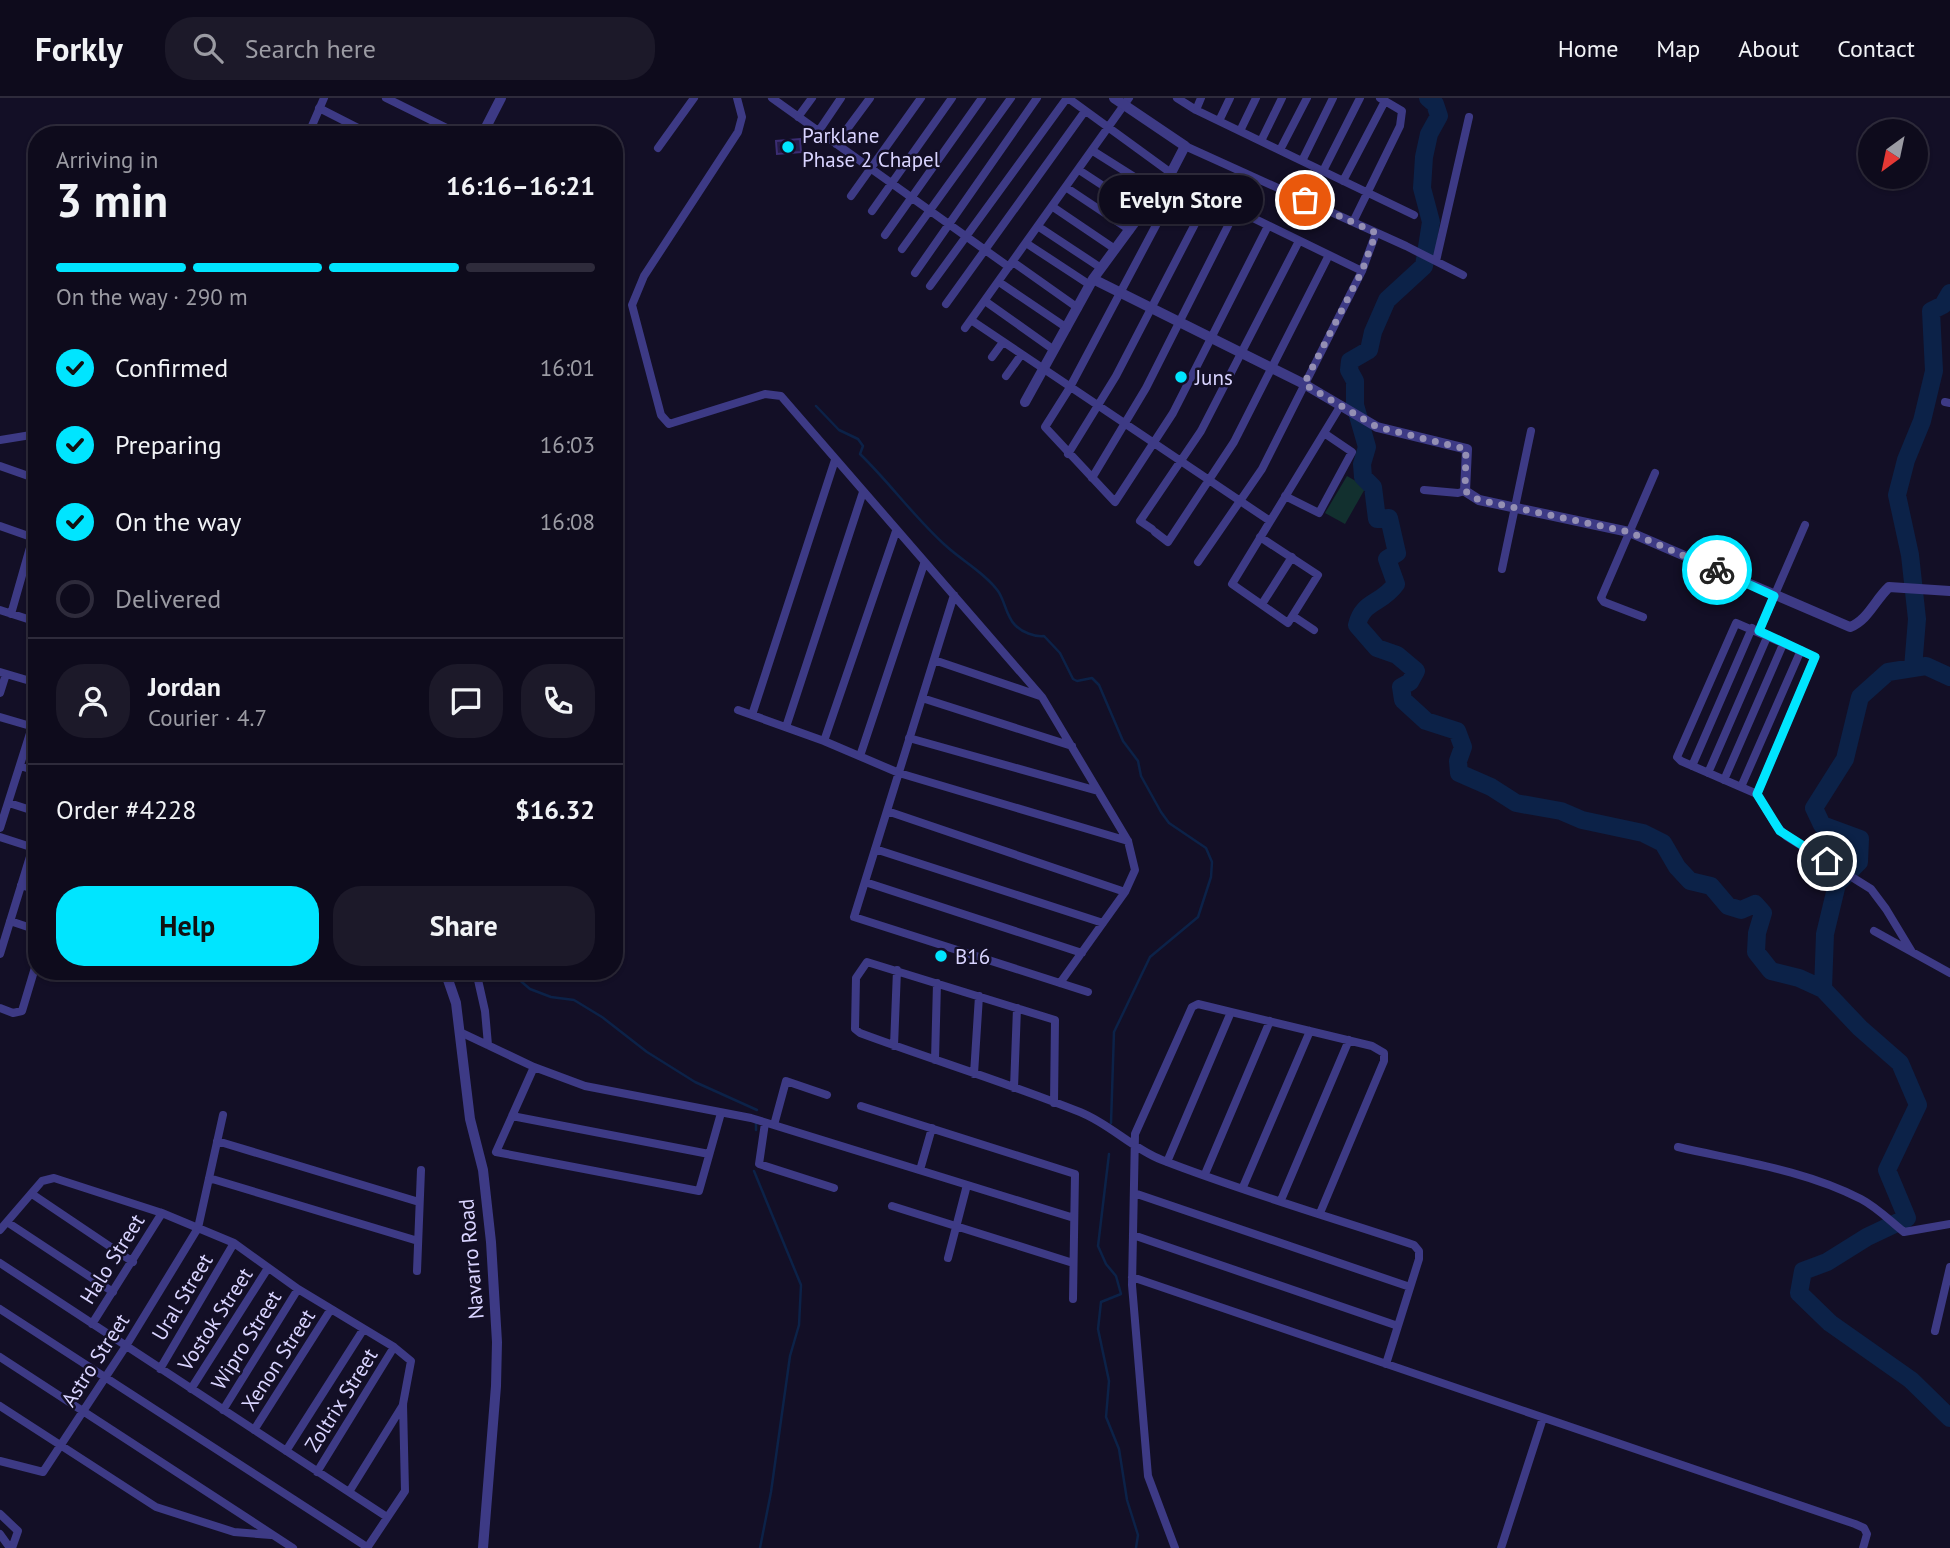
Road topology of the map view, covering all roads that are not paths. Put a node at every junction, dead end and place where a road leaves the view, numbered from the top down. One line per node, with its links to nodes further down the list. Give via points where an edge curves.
1 (324, 98): 27 (street)
2 (386, 98): 35 (street)
3 (501, 98): 36 (street)
4 (694, 98): 43 (street)
5 (737, 98): 116 (street, via 742,117 738,132 644,276 632,305 650,379 661,415 669,424 765,394 780,396)
6 (772, 98): 26 (street)
7 (812, 98): 30 (street)
8 (841, 98): 39 (street)
9 (870, 98): 41 (street)
10 (921, 98): 47 (street)
11 (952, 98): 52 (street)
12 (982, 98): 58 (street)
13 (1011, 98): 62 (street)
14 (1037, 98): 66 (street)
15 (1068, 98): 29 (street); 72 (street)
16 (1177, 98): 28 (street)
17 (1201, 98): 28 (street)
18 (1230, 98): 32 (street)
19 (1256, 98): 38 (street)
20 (1282, 98): 40 (street)
21 (1307, 98): 44 (street)
22 (1333, 98): 46 (street)
23 (1360, 98): 49 (street)
24 (1122, 100): 37 (street); 42 (street)
25 (1383, 100): 51 (street); 55 (street, via 1402,111 1400,126)
26 (784, 102): 30 (street)
27 (319, 108): 33 (street); 34 (street)
28 (1196, 110): 32 (street)
29 (1085, 111): 37 (street); 77 (street)
30 (798, 117): 39 (street)
31 (1469, 117): 79 (street)
32 (1219, 121): 38 (street)
33 (312, 126)
34 (354, 126)
35 (443, 126)
36 (487, 126)
37 (1107, 129): 45 (street); 50 (street)
38 (1240, 131): 40 (street)
39 (818, 132): 41 (street)
40 (1261, 141): 44 (street)
41 (836, 144): 47 (street)
42 (1185, 146): 50 (street); 65 (street)
43 (658, 148)
44 (1280, 150): 46 (street)
45 (1093, 151): 48 (street); 54 (street)
46 (1302, 161): 49 (street)
47 (869, 169): 52 (street); 56 (street)
48 (1079, 170): 53 (street); 63 (street)
49 (1323, 171): 51 (street)
50 (1171, 173): 54 (street)
51 (1343, 181): 55 (street)
52 (893, 184): 58 (street); 61 (street)
53 (1067, 188): 59 (street); 69 (street)
54 (1158, 192): 63 (street)
55 (1367, 192): 64 (street); 65 (street)
56 (850, 197)
57 (1209, 197): 60 (street); 88 (street, via 1179,182); 92 (street)
58 (911, 198): 62 (street); 71 (street)
59 (1053, 207): 68 (street); 76 (street)
60 (1237, 210): 67 (street); 93 (street)
61 (872, 211)
62 (930, 211): 66 (street); 75 (street)
63 (1143, 212): 69 (street)
64 (1414, 215)
65 (1353, 222): 70 (street)
66 (947, 224): 72 (street); 83 (street)
67 (1268, 226): 73 (street); 95 (street)
68 (1039, 227): 74 (street); 81 (street)
69 (1130, 230): 76 (street)
70 (1376, 233): 79 (street); 82 (street)
71 (885, 236)
72 (965, 238): 77 (street); 87 (street)
73 (1299, 241): 78 (street); 98 (street)
74 (1026, 243): 80 (street); 86 (street)
75 (902, 249)
76 (1115, 249): 81 (street)
77 (985, 251): 80 (street); 90 (street)
78 (1329, 255): 82 (street); 101 (street)
79 (1436, 261): 84 (street)
80 (1011, 265): 85 (street); 91 (street)
81 (1101, 268): 86 (street)
82 (1362, 271): 104 (street)
83 (915, 273)
84 (1463, 275)
85 (999, 282): 89 (street); 94 (street)
86 (1092, 282): 88 (street); 91 (street)
87 (930, 286)
88 (1120, 293): 92 (street); 105 (street)
89 (985, 301): 96 (street, via 968,324); 97 (street)
90 (946, 304)
91 (1078, 308): 94 (street)
92 (1151, 308): 93 (street); 108 (street)
93 (1180, 322): 95 (street); 109 (street)
94 (1067, 328): 97 (street)
95 (1210, 337): 98 (street); 114 (street, via 1173,413)
96 (1003, 342): 99 (street); 100 (street)
97 (1054, 350): 102 (street)
98 (1241, 352): 101 (street); 117 (street)
99 (1021, 355): 102 (street); 103 (street)
100 (992, 356)
101 (1273, 369): 104 (street); 122 (street)
102 (1043, 372): 105 (street); 106 (street)
103 (1006, 376)
104 (1304, 384): 107 (street); 127 (street, via 1262,469)
105 (1069, 388): 108 (street); 115 (street, via 1045,428)
106 (1025, 402)
107 (1340, 405): 111 (street); 124 (street, via 1377,427 1466,449)
108 (1096, 407): 109 (street); 115 (street)
109 (1124, 425): 114 (street); 121 (street)
110 (1531, 431): 128 (street)
111 (1324, 433): 126 (street); 126 (street, via 1352,452 1320,513)
112 (28, 435): 113 (street)
113 (0, 440)
114 (1152, 444): 117 (street); 121 (street, via 1115,502)
115 (1068, 454): 121 (street)
116 (835, 460): 125 (street); 162 (street)
117 (1181, 463): 122 (street); 122 (street, via 1140,521 1168,542)
118 (0, 466): 120 (street)
119 (1655, 473): 133 (street)
120 (28, 476)
121 (1092, 478)
122 (1208, 481): 127 (street)
123 (1424, 490): 124 (street)
124 (1465, 491): 128 (street, via 1479,500)
125 (863, 492): 132 (street); 165 (street)
126 (1285, 496): 129 (street)
127 (1240, 502): 129 (street); 138 (street)
128 (1516, 509): 133 (street); 140 (street)
129 (1270, 522): 135 (street)
130 (1805, 525): 143 (street)
131 (0, 526): 134 (street)
132 (896, 531): 139 (street); 167 (street)
133 (1629, 532): 143 (street); 148 (street, via 1601,598)
134 (28, 536)
135 (1260, 537): 136 (street); 144 (street, via 1232,583)
136 (1292, 558): 144 (street); 147 (street, via 1318,575)
137 (28, 560): 146 (street)
138 (1198, 562)
139 (924, 564): 142 (street); 170 (street)
140 (1502, 569)
141 (1950, 591): 143 (street, via 1889,587 1862,623 1850,627)
142 (954, 595): 155 (street); 159 (street)
143 (1774, 596): 151 (street)
144 (1262, 604): 147 (street, via 1288,623)
145 (0, 610): 146 (street)
146 (11, 614): 149 (street)
147 (1293, 616): 150 (street)
148 (1643, 617)
149 (28, 619)
150 (1314, 630)
151 (1755, 630): 152 (street); 172 (street); 172 (street, via 1733,625 1678,755)
152 (1768, 635): 153 (street); 175 (street)
153 (1784, 642): 154 (street); 176 (street)
154 (1801, 650): 177 (street); 179 (street, via 1815,660)
155 (934, 660): 159 (street); 160 (street)
156 (3, 673): 157 (street); 158 (street)
157 (28, 681)
158 (0, 693)
159 (1042, 697): 169 (street)
160 (922, 698): 166 (street); 169 (street)
161 (738, 710): 162 (street)
162 (752, 715): 165 (street)
163 (0, 717): 164 (street)
164 (28, 725)
165 (786, 727): 167 (street)
166 (909, 738): 174 (street); 178 (street)
167 (824, 741): 170 (street)
168 (28, 744): 171 (street)
169 (1072, 746): 178 (street)
170 (860, 756): 174 (street)
171 (20, 766): 173 (street); 180 (street)
172 (1692, 766): 175 (street)
173 (28, 768)
174 (899, 773): 182 (street); 185 (street)
175 (1708, 773): 176 (street)
176 (1724, 780): 177 (street)
177 (1741, 787): 179 (street)
178 (1098, 791): 185 (street)
179 (1757, 794): 197 (street, via 1786,836 1854,877 1882,902)
180 (9, 803): 181 (street); 183 (street)
181 (28, 809)
182 (887, 811): 187 (street); 192 (street)
183 (0, 828)
184 (0, 837): 186 (street)
185 (1128, 841): 192 (street, via 1135,870)
186 (28, 846)
187 (875, 849): 189 (street); 194 (street)
188 (28, 866): 190 (street)
189 (865, 882): 198 (street); 206 (street, via 854,917)
190 (21, 885): 191 (street); 193 (street)
191 (28, 887)
192 (1125, 892): 194 (street)
193 (10, 921): 195 (street); 199 (street)
194 (1103, 923): 198 (street)
195 (28, 927)
196 (1874, 932): 197 (street)
197 (1912, 952): 201 (street)
198 (1082, 953): 206 (street)
199 (0, 954)
200 (897, 970): 205 (street); 217 (street); 217 (street, via 867,962 856,978 855,1029)
201 (1950, 973)
202 (31, 980): 209 (street, via 22,1011)
203 (448, 980): 214 (street, Navarro Road)
204 (478, 980): 216 (street)
205 (937, 983): 208 (street); 218 (street)
206 (1060, 983): 207 (street)
207 (1088, 992)
208 (979, 996): 210 (street); 220 (street)
209 (0, 1008)
210 (1017, 1008): 221 (street); 223 (street, via 1055,1020)
211 (1231, 1012): 212 (street); 231 (street, via 1198,1004 1192,1007 1135,1133); 234 (street)
212 (1270, 1021): 213 (street); 237 (street)
213 (1310, 1031): 215 (street); 240 (street)
214 (460, 1032): 216 (street); 301 (street, Navarro Road, via 470,1119 484,1182 497,1342)
215 (1349, 1040): 244 (street); 248 (street, via 1380,1049 1384,1061)
216 (488, 1045): 219 (street)
217 (894, 1045): 218 (street)
218 (935, 1060): 220 (street)
219 (534, 1067): 225 (street, via 609,1092); 227 (street)
220 (974, 1074): 221 (street)
221 (1014, 1088): 223 (street)
222 (827, 1095): 228 (street, via 786,1081)
223 (1054, 1102): 231 (street)
224 (861, 1106): 229 (street)
225 (721, 1113): 228 (street); 233 (street)
226 (223, 1115): 230 (street, Astro Street)
227 (512, 1116): 233 (street); 233 (street, via 496,1152 699,1191)
228 (769, 1124): 236 (street); 241 (street, via 759,1164)
229 (932, 1128): 236 (street); 249 (street, via 1075,1174)
230 (217, 1141): 238 (street, Astro Street); 245 (street)
231 (1136, 1144): 234 (street); 243 (street)
232 (1678, 1147): 251 (street, via 1792,1173 1863,1200 1904,1232)
233 (709, 1154)
234 (1167, 1162): 237 (street)
235 (421, 1170): 245 (street)
236 (920, 1170): 239 (street)
237 (1205, 1174): 240 (street)
238 (209, 1178): 253 (street, Astro Street); 256 (street)
239 (967, 1185): 249 (street); 252 (street)
240 (1243, 1187): 244 (street)
241 (834, 1188)
242 (32, 1194): 247 (street, via 42,1181 54,1178); 250 (street); 259 (street)
243 (1134, 1194): 255 (street); 266 (street)
244 (1281, 1200): 248 (street)
245 (419, 1202): 256 (street)
246 (892, 1206): 252 (street)
247 (162, 1213): 253 (street); 259 (street, Halo Street)
248 (1320, 1213): 266 (street, via 1414,1245 1419,1259)
249 (1074, 1218): 261 (street)
250 (7, 1222): 254 (street); 268 (street)
251 (1950, 1224)
252 (956, 1226): 258 (street); 261 (street)
253 (198, 1228): 257 (street); 276 (street, Astro Street)
254 (0, 1230)
255 (1133, 1235): 265 (street); 273 (street)
256 (418, 1241): 264 (street)
257 (234, 1243): 263 (street); 280 (street, Ural Street)
258 (948, 1258)
259 (133, 1262): 268 (street, Halo Street)
260 (0, 1263): 272 (street)
261 (1073, 1264): 269 (street)
262 (1950, 1267): 275 (street)
263 (268, 1268): 267 (street); 282 (street, Vostok Street)
264 (417, 1271)
265 (1132, 1277): 279 (street); 302 (street, via 1148,1476)
266 (1410, 1287): 273 (street)
267 (298, 1289): 271 (street); 285 (street, Wipro Street)
268 (113, 1292): 272 (street, Halo Street)
269 (1073, 1299)
270 (0, 1308): 281 (street)
271 (331, 1309): 274 (street); 288 (street, Xenon Street)
272 (92, 1324): 276 (street)
273 (1398, 1326): 279 (street)
274 (363, 1331): 277 (street); 290 (street)
275 (1935, 1331)
276 (126, 1346): 280 (street); 281 (street, Astro Street)
277 (394, 1348): 283 (street, via 411,1361); 292 (street, Zoltrix Street)
278 (0, 1357): 286 (street)
279 (1386, 1364): 287 (street)
280 (160, 1369): 282 (street)
281 (106, 1378): 286 (street, Astro Street); 300 (street)
282 (191, 1389): 285 (street)
283 (403, 1404): 293 (street); 295 (street, via 405,1491)
284 (0, 1406): 289 (street)
285 (223, 1410): 288 (street)
286 (84, 1412): 289 (street, Astro Street); 297 (street)
287 (1543, 1418): 303 (street); 304 (street, via 1855,1524 1867,1534)
288 (254, 1430): 290 (street)
289 (60, 1445): 291 (street, Astro Street, via 43,1472); 297 (street, via 156,1507 234,1532)
290 (286, 1451): 292 (street)
291 (0, 1461)
292 (317, 1472): 293 (street)
293 (349, 1492): 295 (street)
294 (0, 1514): 298 (street, via 18,1531)
295 (387, 1517): 300 (street)
296 (0, 1534): 298 (street)
297 (274, 1536): 299 (street)
298 (11, 1548)
299 (293, 1548)
300 (367, 1548)
301 (483, 1548)
302 (1175, 1548)
303 (1501, 1548)
304 (1863, 1548)

